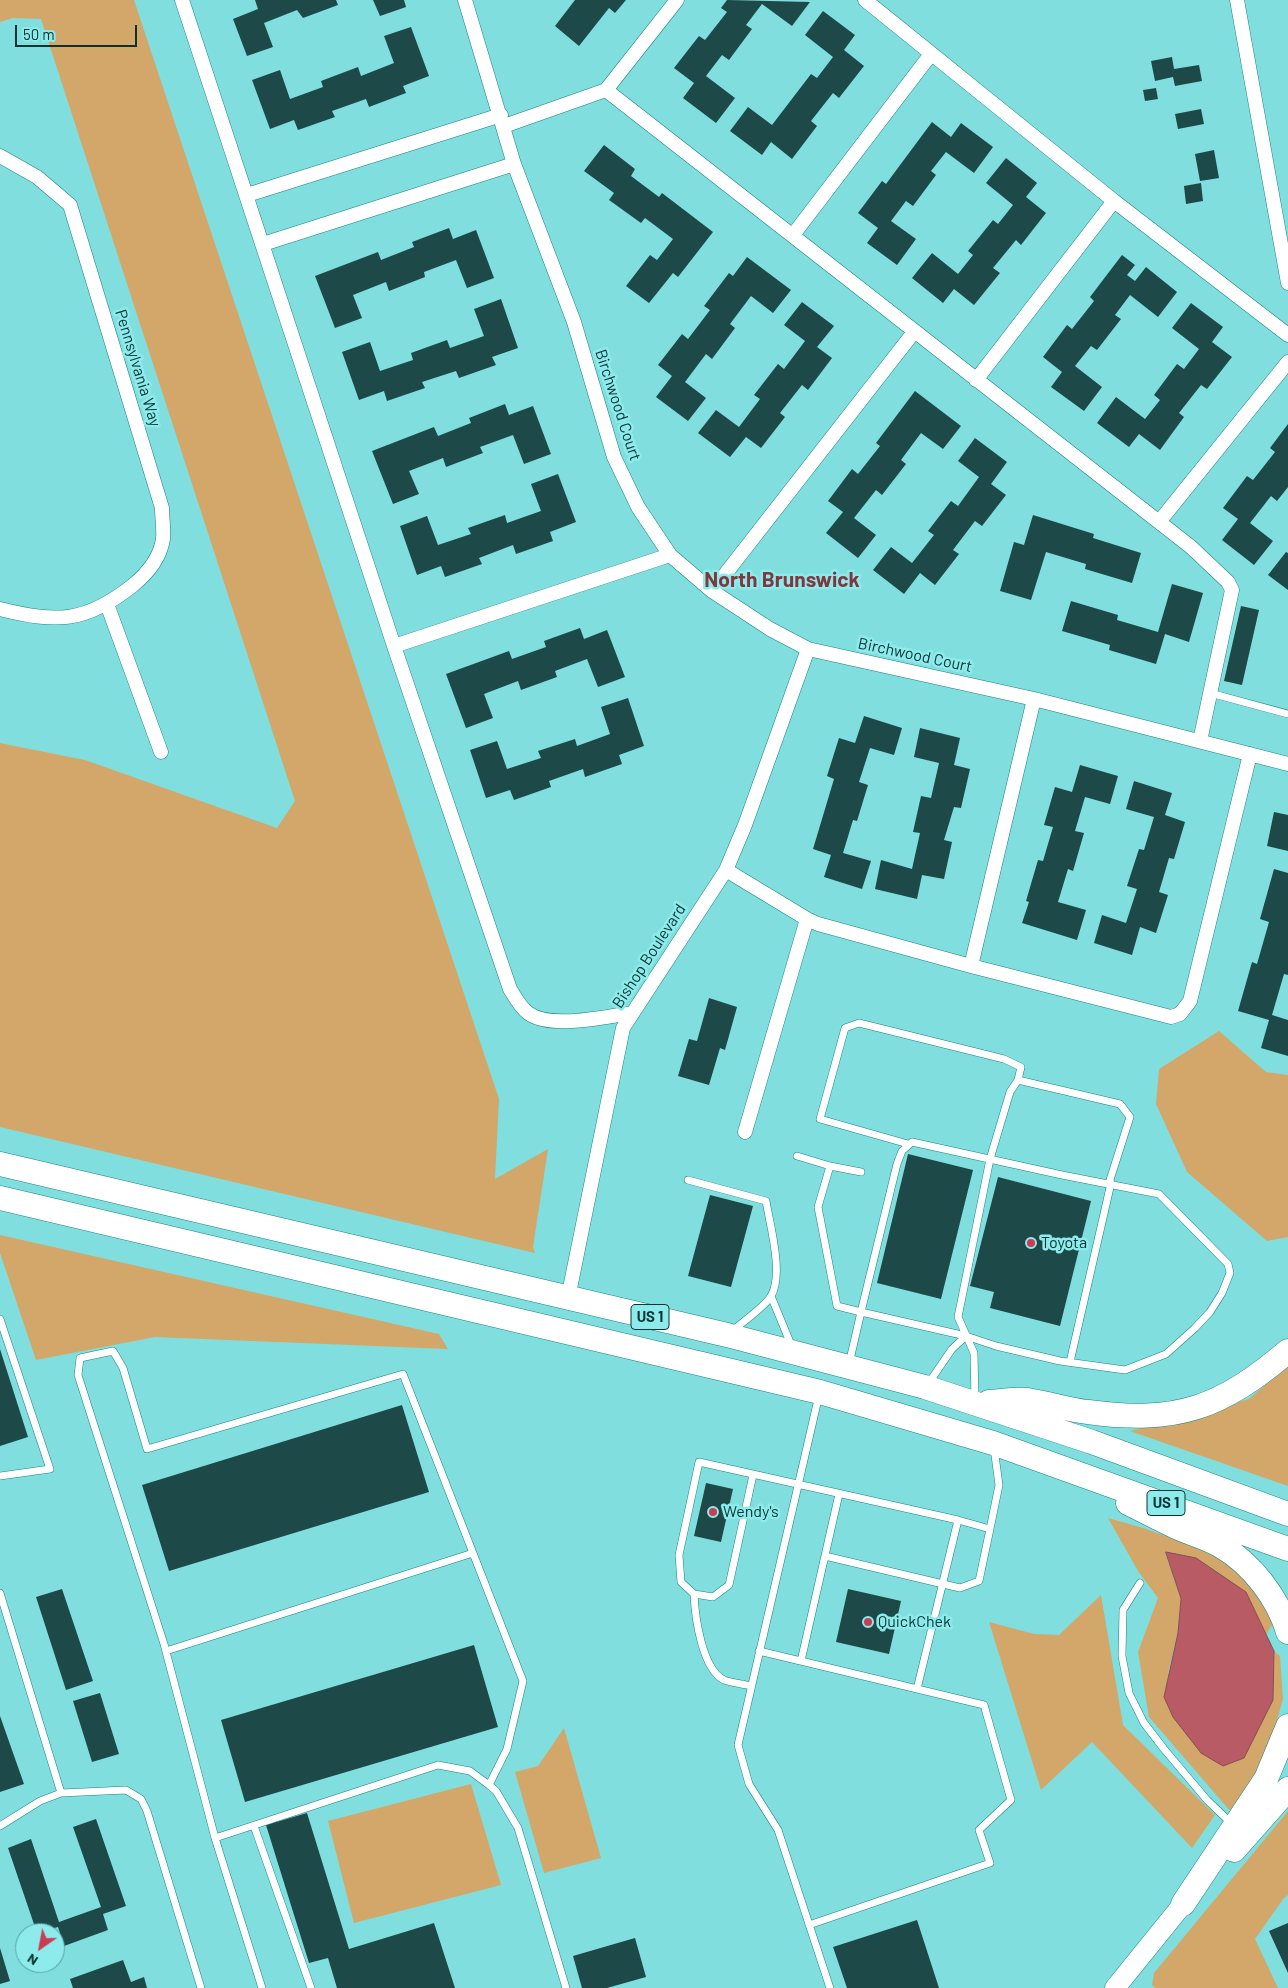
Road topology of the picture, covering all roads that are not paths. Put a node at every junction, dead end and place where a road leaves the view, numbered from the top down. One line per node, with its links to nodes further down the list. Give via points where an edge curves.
1 (182, 0): 11 (street)
2 (465, 0): 8 (street, Birchwood Court)
3 (677, 0): 7 (street)
4 (865, 0): 6 (street)
5 (1237, 0): 15 (street)
6 (931, 54): 12 (street); 13 (street)
7 (606, 90): 8 (street); 13 (street)
8 (503, 120): 10 (street, Birchwood Court); 11 (street)
9 (0, 156): 23 (street, Pennsylvania Way, via 37,177 70,205 162,508 163,538 152,566 141,579)
10 (514, 164): 14 (street); 21 (street, Birchwood Court, via 574,322 614,457 638,507)
11 (247, 195): 14 (street)
12 (1114, 201): 17 (street); 19 (street)
13 (793, 236): 16 (street)
14 (263, 244): 25 (street)
15 (1288, 284)
16 (914, 332): 19 (street); 22 (street)
17 (1288, 335)
18 (1288, 362): 20 (street)
19 (976, 380): 20 (street)
20 (1159, 522): 27 (street, via 1191,547 1228,582 1232,590)
21 (670, 555): 22 (street, Birchwood Court); 25 (street)
22 (712, 591): 26 (street, Birchwood Court, via 770,629)
23 (107, 604): 24 (street, Pennsylvania Way, via 80,615 44,618); 31 (street)
24 (0, 609)
25 (394, 646): 37 (street, via 504,976 522,1008 534,1017 556,1021)
26 (808, 649): 28 (street, Birchwood Court); 34 (street, Bishop Boulevard)
27 (1210, 693): 29 (lane); 30 (street)
28 (1034, 699): 30 (street, Birchwood Court); 36 (street)
29 (1288, 714)
30 (1200, 741): 32 (street, Birchwood Court)
31 (161, 752)
32 (1250, 754): 33 (street, Birchwood Court); 36 (street, via 1190,1001 1180,1014 1171,1017 1153,1013)
33 (1288, 764)
34 (726, 870): 35 (street); 37 (street, Bishop Boulevard)
35 (807, 920): 36 (street); 39 (street)
36 (971, 966)
37 (633, 1013): 50 (street, Bishop Boulevard, via 623,1028)
38 (1018, 1080): 40 (lane, via 1021,1068 1004,1059 859,1023 845,1028 820,1119); 42 (lane, via 1010,1092); 47 (lane, via 1120,1104 1130,1117)
39 (745, 1132)
40 (908, 1144): 42 (lane, via 912,1142); 51 (lane, via 897,1164)
41 (797, 1156): 44 (lane)
42 (990, 1159): 47 (lane); 54 (lane, via 958,1316)
43 (0, 1164): 50 (highway, US 1)
44 (830, 1166): 45 (lane); 51 (lane, via 818,1207 837,1306)
45 (861, 1172)
46 (688, 1180): 49 (lane, via 766,1201 774,1244)
47 (1110, 1183): 57 (lane); 57 (lane, via 1159,1194 1228,1264 1230,1273 1210,1312 1166,1354 1125,1370)
48 (0, 1198): 60 (highway, US 1)
49 (771, 1296): 53 (lane); 56 (lane)
50 (568, 1298): 53 (highway, US 1)
51 (860, 1312): 54 (lane); 58 (lane)
52 (0, 1319): 65 (lane, via 50,1469)
53 (727, 1336): 56 (highway, US 1)
54 (966, 1336): 57 (lane); 59 (lane, via 952,1349); 61 (lane, via 974,1353)
55 (1288, 1351): 61 (highway, via 1238,1390 1210,1404 1179,1412 1109,1414 1027,1400)
56 (794, 1352): 58 (highway, US 1)
57 (1070, 1362)
58 (848, 1367): 59 (highway, US 1)
59 (926, 1388): 61 (highway, US 1)
60 (820, 1392): 62 (highway, US 1); 66 (lane)
61 (975, 1403): 68 (highway, US 1)
62 (994, 1443): 63 (highway, US 1); 70 (lane, via 999,1485)
63 (1044, 1460): 71 (highway, US 1); 78 (highway, via 1232,1554 1268,1591)
64 (753, 1475): 66 (lane); 77 (lane, via 729,1585 713,1597); 77 (lane, via 699,1462 679,1555 681,1582)
65 (0, 1476)
66 (797, 1484): 67 (lane); 80 (lane)
67 (839, 1494): 69 (lane); 73 (lane)
68 (1288, 1514)
69 (958, 1520): 70 (lane); 74 (lane)
70 (990, 1528): 74 (lane, via 979,1581 960,1588)
71 (1288, 1549)
72 (473, 1553): 79 (lane); 79 (lane, via 403,1374 147,1449 124,1368 113,1352 80,1358 78,1375); 85 (lane, via 523,1681 507,1749)
73 (825, 1556): 74 (lane); 81 (lane)
74 (942, 1583): 83 (lane)
75 (1140, 1583): 90 (lane, via 1123,1610 1122,1656 1129,1693 1144,1723 1164,1749)
76 (0, 1592): 87 (lane)
77 (694, 1594): 82 (lane, via 695,1618 712,1670 725,1680)
78 (1288, 1632)
79 (166, 1651): 91 (lane)
80 (759, 1651): 81 (lane); 82 (lane)
81 (801, 1661): 83 (lane)
82 (751, 1686): 93 (lane, via 738,1745 749,1784 778,1830)
83 (917, 1689): 93 (lane, via 984,1705 1011,1800 979,1830 990,1863)
84 (1288, 1726): 90 (highway, via 1266,1779)
85 (489, 1785): 89 (lane, via 470,1771 438,1765); 98 (lane, via 518,1828)
86 (1288, 1789): 92 (highway)
87 (61, 1793): 88 (lane, via 40,1801); 95 (lane, via 119,1789 140,1799 147,1811)
88 (0, 1826)
89 (254, 1826): 91 (lane); 97 (lane)
90 (1235, 1827): 92 (highway)
91 (215, 1838): 96 (lane)
92 (1183, 1904): 94 (main road)
93 (809, 1925): 99 (lane)
94 (1122, 1984)
95 (201, 1988)
96 (262, 1988)
97 (310, 1988)
98 (566, 1988)
99 (830, 1988)

